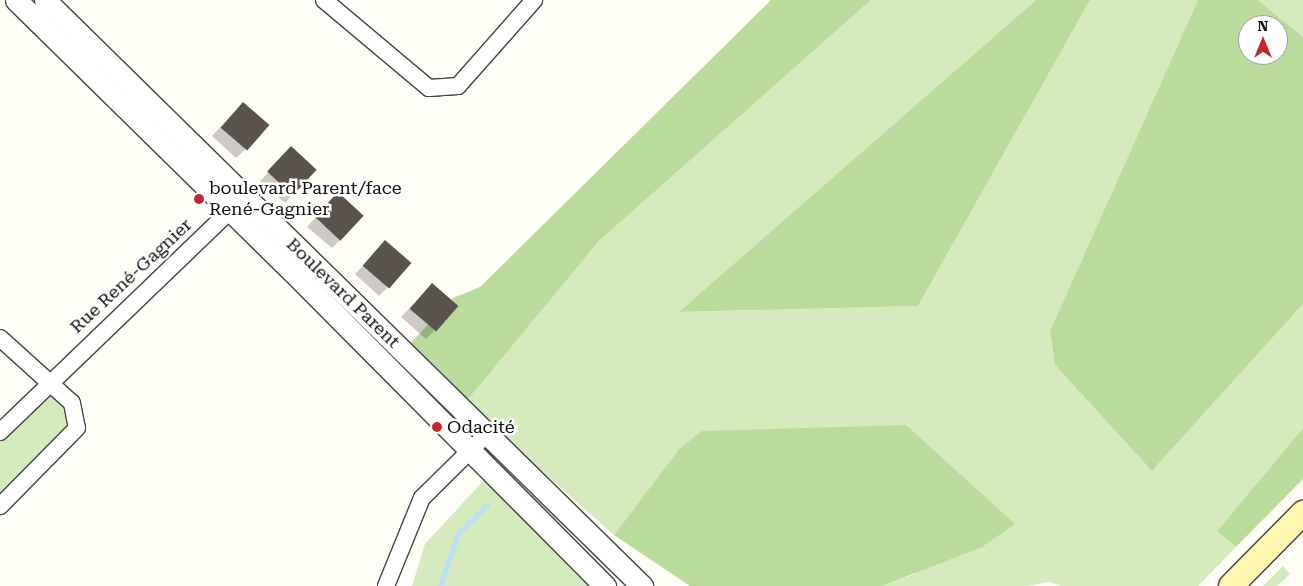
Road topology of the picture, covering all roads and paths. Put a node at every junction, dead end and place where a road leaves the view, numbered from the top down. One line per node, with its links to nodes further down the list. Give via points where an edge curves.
1 (16, 0): 5 (street, Boulevard Parent)
2 (44, 0): 5 (street, Boulevard Parent)
3 (324, 0): 4 (street, via 429,88 458,86)
4 (534, 0)
5 (236, 204): 7 (street, Rue René-Gagnier); 9 (street, Boulevard Parent); 10 (street, Boulevard Parent)
6 (0, 338): 7 (street)
7 (47, 384): 8 (street, Rue René-Gagnier); 11 (street, via 72,403 77,428)
8 (0, 432)
9 (487, 434): 10 (street); 15 (street, Boulevard Parent)
10 (470, 450): 13 (street, via 422,498); 14 (street, Boulevard Parent)
11 (0, 506)
12 (1303, 513): 16 (main road)
13 (386, 586)
14 (604, 586)
15 (642, 586)
16 (1231, 586)

